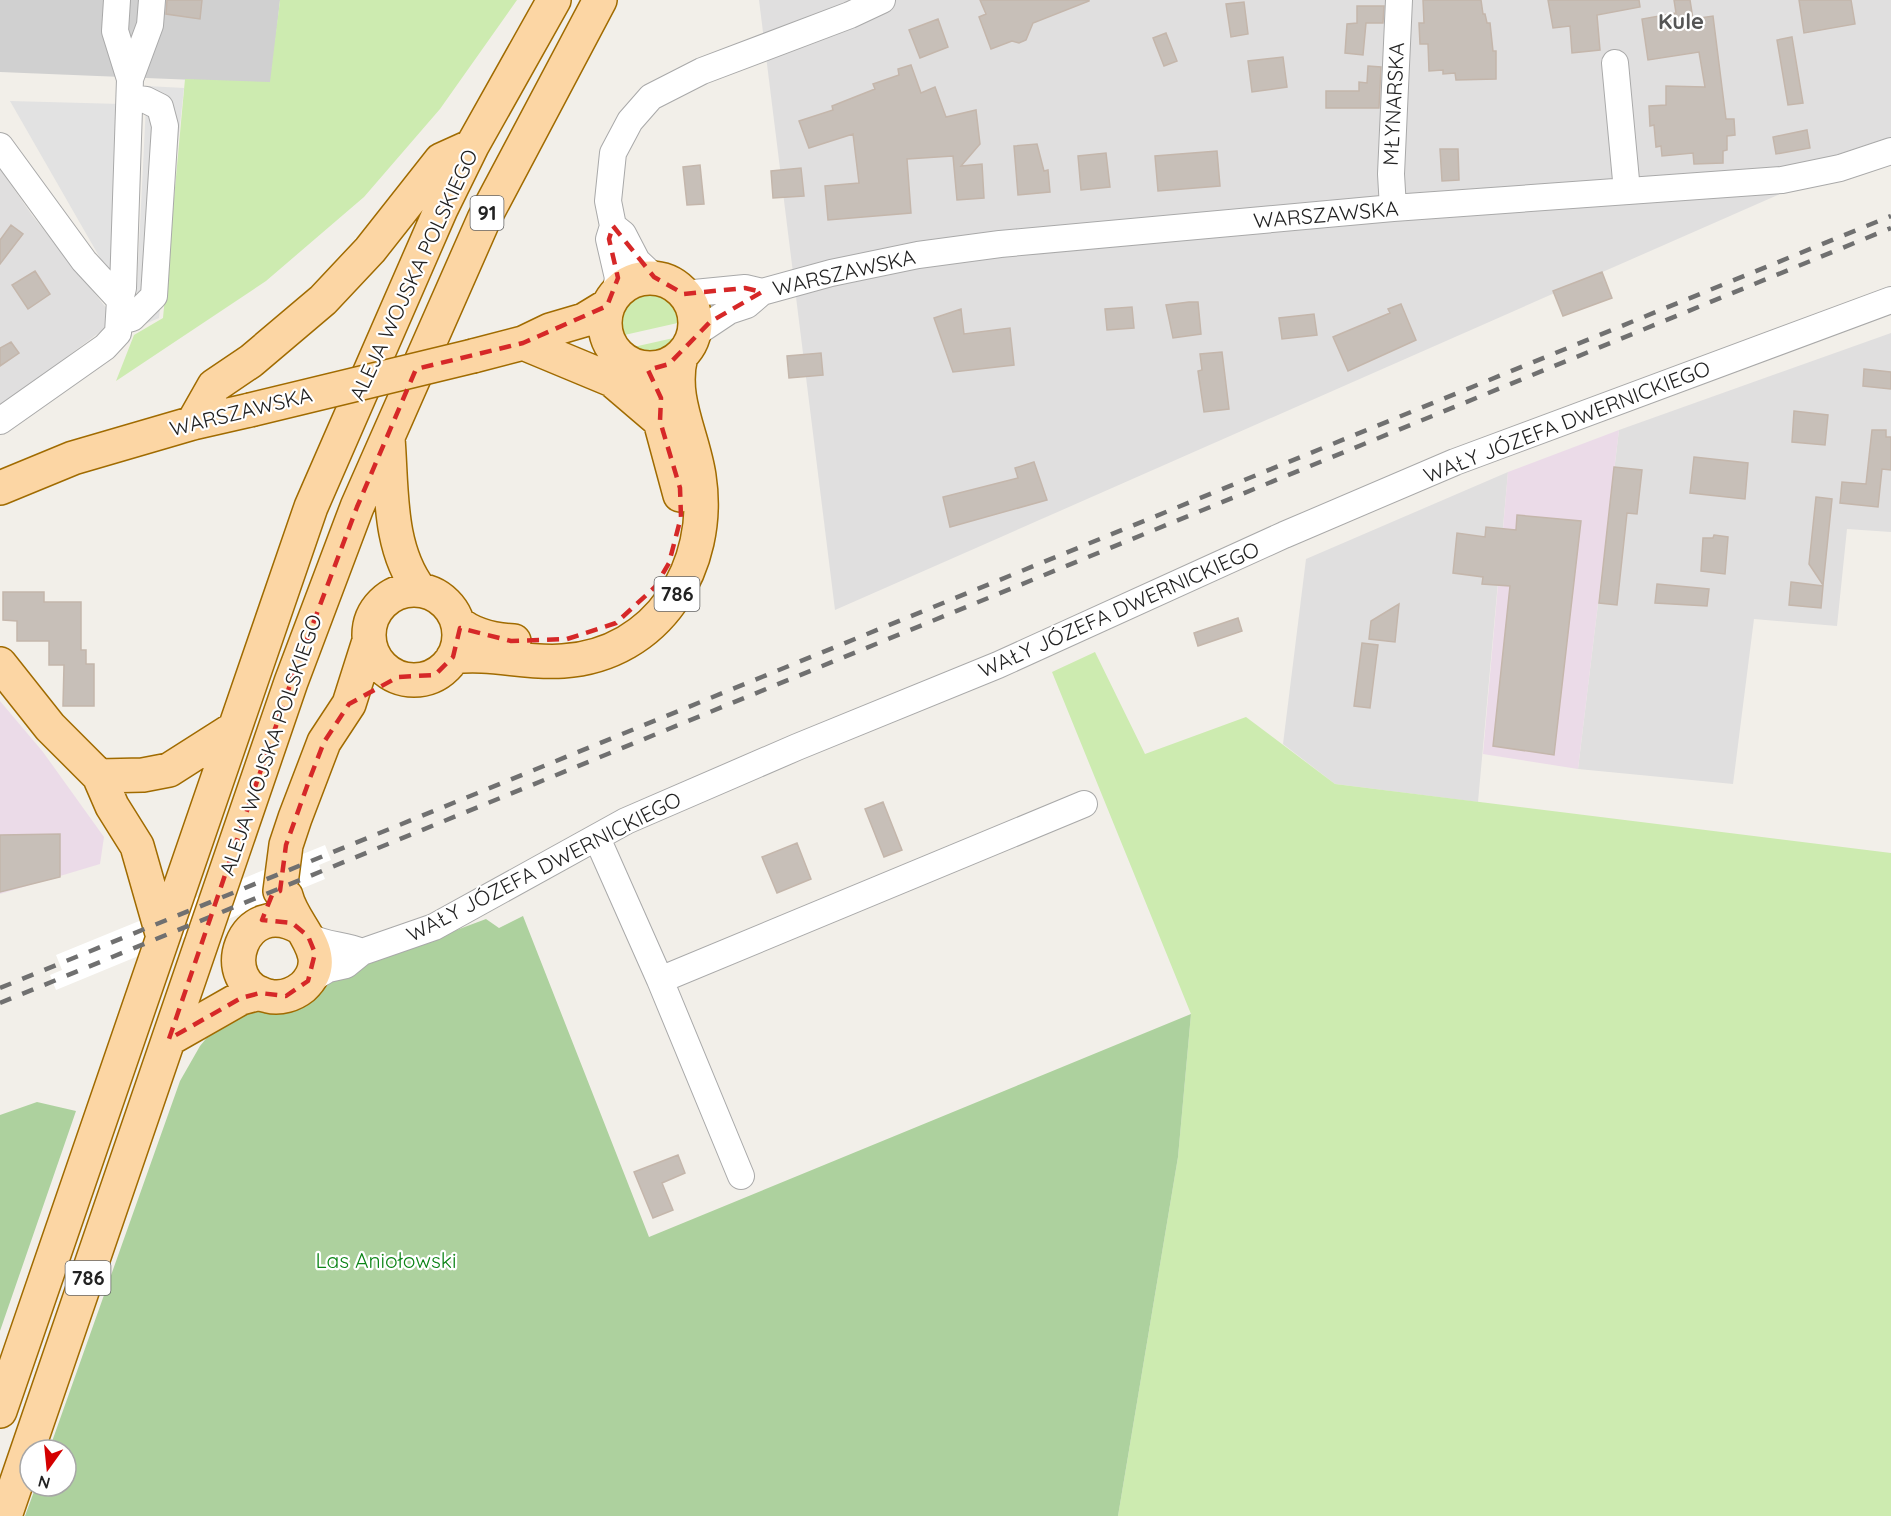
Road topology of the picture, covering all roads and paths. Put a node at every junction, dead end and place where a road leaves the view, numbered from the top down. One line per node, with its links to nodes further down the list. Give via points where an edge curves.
1 (117, 0): 8 (street, via 115,31)
2 (152, 0): 8 (street, via 150,25)
3 (554, 0): 10 (main road, ALEJA WOJSKA POLSKIEGO)
4 (600, 0): 28 (main road, ALEJA WOJSKA POLSKIEGO / 91, via 484,219)
5 (882, 0): 14 (street, via 702,71 651,97 630,121 613,153 608,201)
6 (1399, 0): 13 (street, MŁYNARSKA)
7 (1616, 63): 12 (street)
8 (130, 99): 20 (street); 20 (street, via 146,100 160,107 165,126 154,296 132,318)
9 (0, 146): 20 (street)
10 (472, 146): 27 (main road, via 441,160 370,250 323,300 251,361 214,386); 37 (main road, ALEJA WOJSKA POLSKIEGO, via 380,344 311,507)
11 (1891, 151): 12 (street, WARSZAWSKA, via 1792,178)
12 (1627, 191): 13 (street, WARSZAWSKA)
13 (1393, 208): 16 (street, WARSZAWSKA, via 918,255)
14 (613, 226): 15 (street); 18 (street, via 609,239 618,278)
15 (654, 278): 17 (main road, via 665,280); 18 (main road, via 633,281)
16 (762, 292): 17 (street, WARSZAWSKA, via 745,288); 21 (street, WARSZAWSKA, via 747,304 729,310)
17 (684, 294): 21 (main road, via 694,314)
18 (611, 299): 22 (main road, WARSZAWSKA, via 584,320 549,330); 23 (main road, via 604,320)
19 (1891, 300): 40 (street, WAŁY JÓZEFA DWERNICKIEGO, via 1455,462 998,665 626,821)
20 (120, 311): 25 (street, via 118,333 105,347)
21 (687, 346): 24 (main road, via 669,364); 33 (main road, 786, via 676,380 698,469 702,527 696,552 675,596 660,616 634,638 590,657 533,662 483,655)
22 (534, 347): 23 (main road, WARSZAWSKA); 26 (main road, via 612,380); 27 (main road, WARSZAWSKA, bridge, via 473,356)
23 (611, 348): 24 (main road, via 624,361)
24 (641, 368): 26 (main road, via 653,380 661,398)
25 (0, 421)
26 (660, 421): 31 (main road, via 680,488 681,517 669,563 655,587 637,606 593,633 536,643 487,638)
27 (193, 423): 29 (main road, WARSZAWSKA, via 73,458)
28 (388, 433): 30 (main road, via 397,548 407,573); 49 (main road, ALEJA WOJSKA POLSKIEGO, via 291,682)
29 (0, 488)
30 (420, 590): 31 (main road, via 445,603); 32 (main road, via 402,591 380,605 369,628)
31 (457, 622): 33 (main road, via 459,634)
32 (369, 641): 35 (main road, via 378,663); 36 (main road)
33 (453, 657): 35 (main road, via 446,667 429,677)
34 (0, 664): 38 (main road, via 50,727)
35 (398, 677): 36 (main road)
36 (349, 704): 41 (main road, via 324,742 295,818 285,845)
37 (236, 728): 38 (main road, via 169,770); 44 (main road, ALEJA WOJSKA POLSKIEGO)
38 (99, 776): 44 (main road, via 136,846)
39 (1084, 804): 46 (street)
40 (597, 838): 45 (street, WAŁY JÓZEFA DWERNICKIEGO, via 434,927); 46 (street)
41 (279, 891): 42 (main road, via 272,895); 43 (main road, via 286,896 290,912)
42 (262, 923): 43 (main road, via 282,920); 48 (main road, via 246,934 238,962 245,980)
43 (304, 932): 45 (street, via 323,944 345,945); 47 (main road, via 312,944 315,963)
44 (163, 937): 51 (main road, ALEJA WOJSKA POLSKIEGO / 786)
45 (362, 952): 47 (street, WAŁY JÓZEFA DWERNICKIEGO, via 346,965 328,969)
46 (660, 980): 50 (street)
47 (308, 981): 48 (main road, via 286,996)
48 (260, 993): 49 (main road, via 241,998)
49 (169, 1039): 52 (main road, ALEJA WOJSKA POLSKIEGO / 786)
50 (741, 1176)
51 (0, 1411)
52 (5, 1516)

